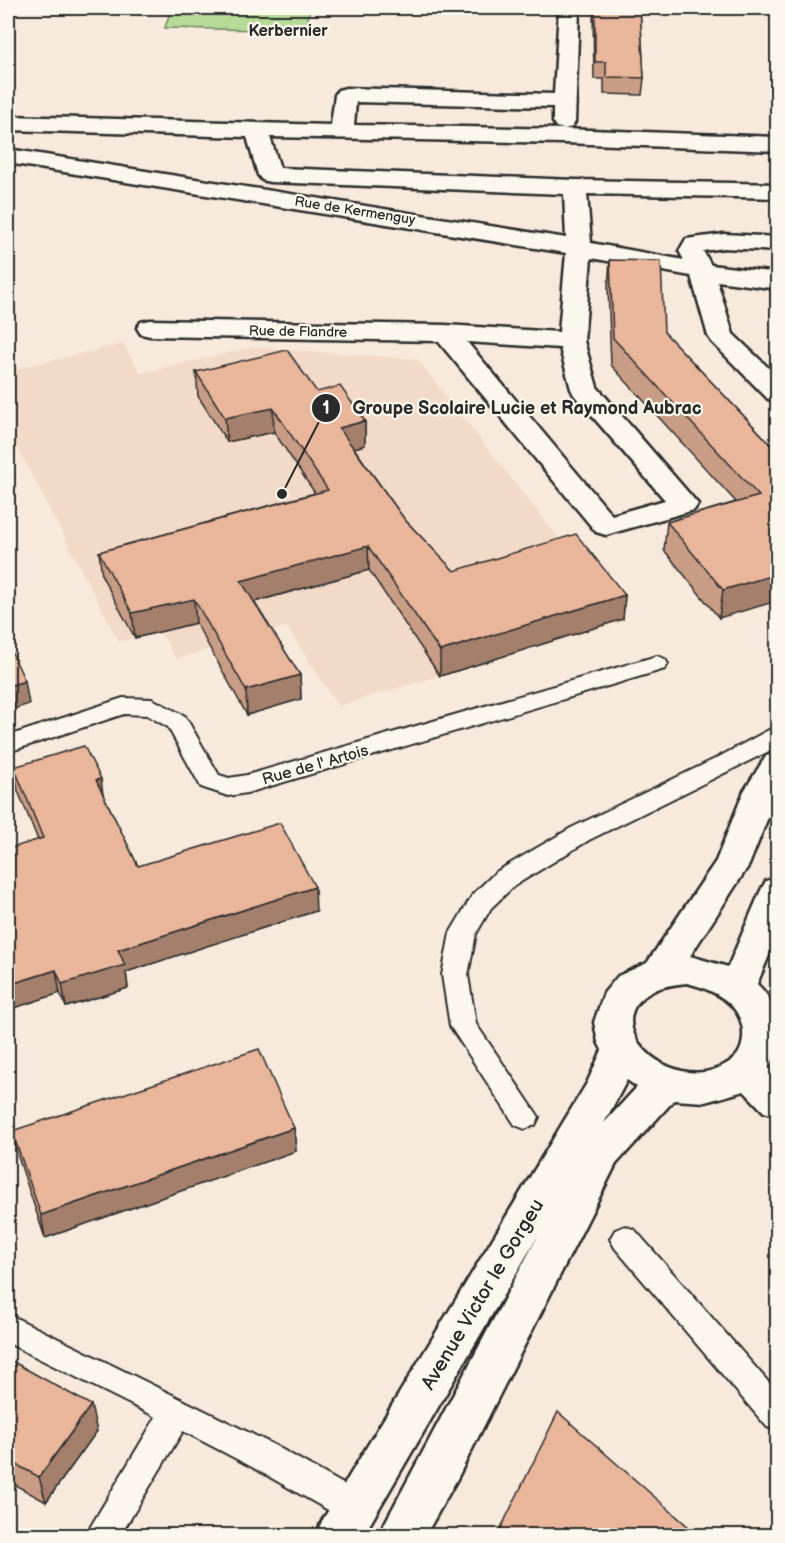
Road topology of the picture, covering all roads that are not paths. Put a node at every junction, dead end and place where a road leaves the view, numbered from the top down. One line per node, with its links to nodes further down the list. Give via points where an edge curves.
1 (569, 8): 2 (street)
2 (565, 101): 5 (street, via 346,95); 6 (street)
3 (8, 123): 4 (street)
4 (256, 130): 5 (street); 9 (street)
5 (342, 131): 6 (street)
6 (563, 136): 7 (street)
7 (777, 144)
8 (8, 156): 9 (street, Rue de Kermenguy)
9 (273, 186): 10 (street); 13 (street, Rue de Kermenguy)
10 (574, 187): 11 (street); 13 (street)
11 (777, 191)
12 (777, 244): 14 (street, via 695,244 691,251)
13 (579, 248): 14 (street, Rue de Kermenguy); 18 (street)
14 (702, 271): 15 (street, Rue de Kermenguy); 19 (street, via 721,336)
15 (777, 281)
16 (150, 328): 17 (street, Rue de Flandre)
17 (445, 333): 18 (street, Rue de Flandre); 18 (street, via 606,526 684,504 584,389)
18 (571, 341)
19 (777, 393)
20 (657, 664): 22 (lane, Rue de l' Artois, via 228,787 210,781 177,722 152,707 123,706)
21 (777, 733): 31 (lane, via 759,747 580,834 505,879 482,901 463,933 455,975 463,1026)
22 (8, 744)
23 (777, 764): 25 (street, via 761,791 732,865)
24 (777, 890): 26 (street)
25 (660, 972): 26 (street, via 687,969 708,973); 27 (street, via 633,983 615,1006 614,1034)
26 (757, 1009): 28 (street, via 762,1043)
27 (621, 1050): 29 (street, via 646,1075); 36 (street, Avenue Victor le Gorgeu, via 603,1090)
28 (747, 1070): 29 (street, via 710,1087); 30 (street)
29 (666, 1083): 38 (street, Avenue Victor le Gorgeu, via 602,1152)
30 (777, 1101)
31 (525, 1117)
32 (625, 1239): 35 (lane)
33 (8, 1328): 34 (lane)
34 (177, 1412): 36 (lane, via 263,1456); 37 (lane)
35 (777, 1417)
36 (347, 1522)
37 (101, 1536)
38 (400, 1536)

